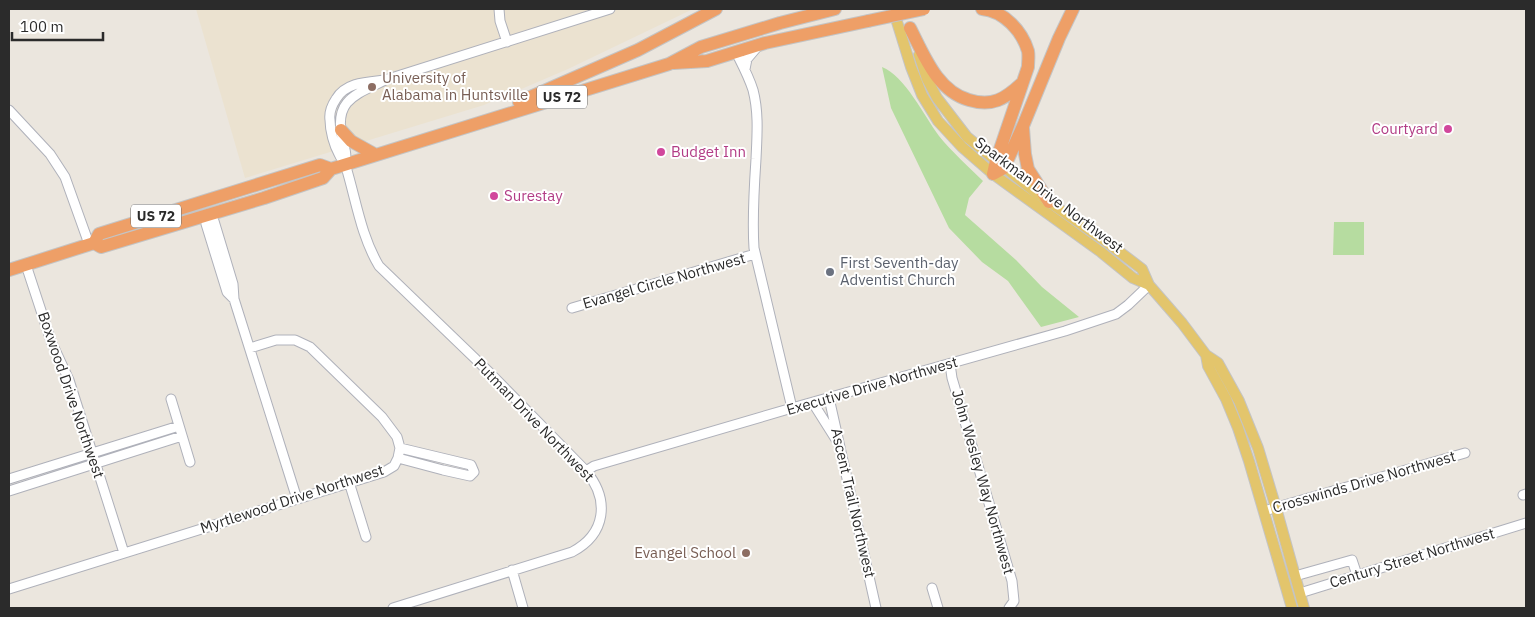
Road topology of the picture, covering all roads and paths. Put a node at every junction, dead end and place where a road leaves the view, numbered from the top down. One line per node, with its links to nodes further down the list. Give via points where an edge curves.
1 (499, 9): 12 (street)
2 (610, 9): 12 (street)
3 (716, 9): 22 (highway, via 623,57)
4 (835, 9): 10 (highway, US 72)
5 (893, 9): 25 (main road, Sparkman Drive Northwest, via 911,67 938,121 962,147)
6 (905, 9): 11 (main road, Sparkman Drive Northwest)
7 (924, 9): 13 (highway, US 72, bridge)
8 (982, 9): 18 (highway, via 1012,23 1020,36 1028,51 1028,68)
9 (1073, 9): 20 (highway)
10 (812, 14): 14 (highway, US 72, via 798,24 742,41); 15 (highway, US 72, via 702,47)
11 (910, 28): 18 (highway, via 938,78 962,98 993,103 1009,95); 25 (main road, Sparkman Drive Northwest, via 937,98 967,137)
12 (507, 42): 17 (street)
13 (760, 44): 14 (highway, US 72); 16 (street, via 747,59)
14 (736, 52): 15 (highway, US 72, via 707,61); 16 (street)
15 (669, 64): 22 (highway, US 72)
16 (745, 69): 33 (street, via 757,111)
17 (385, 80): 21 (street, via 347,102 341,111); 24 (street, via 359,83 348,88 337,96 331,108 333,136)
18 (1022, 82): 25 (highway)
19 (9, 110): 32 (street, via 50,154 65,177)
20 (1023, 126): 25 (highway); 28 (highway, via 1028,169)
21 (341, 130): 23 (highway, via 351,141); 24 (street, via 347,151)
22 (447, 132): 23 (highway, US 72)
23 (376, 155): 24 (highway, US 72)
24 (345, 164): 26 (highway, US 72); 54 (street, Putman Drive Northwest, via 358,212 379,266)
25 (998, 168): 28 (main road, Sparkman Drive Northwest); 36 (main road, Sparkman Drive Northwest, via 1133,278)
26 (331, 169): 27 (highway, US 72, via 320,166); 30 (highway, US 72, via 323,178)
27 (224, 196): 29 (highway, US 72); 30 (highway, via 220,204 208,209)
28 (1049, 202): 36 (main road, Sparkman Drive Northwest, via 1142,269)
29 (201, 203): 31 (highway, via 200,210 192,213); 32 (highway, US 72, via 99,234)
30 (208, 217): 31 (highway, US 72); 38 (street, via 214,221)
31 (186, 222): 32 (highway, US 72, via 101,247)
32 (91, 243): 34 (highway, US 72)
33 (755, 254): 37 (street, Evangel Circle Northwest); 44 (street)
34 (26, 265): 35 (highway, US 72); 49 (street, Boxwood Drive Northwest)
35 (9, 270)
36 (1149, 285): 39 (main road, Sparkman Drive Northwest); 40 (street, Executive Drive Northwest, via 1116,314)
37 (572, 308)
38 (250, 348): 48 (street, via 276,340 295,340 310,347 382,417 398,437); 58 (street)
39 (1206, 355): 59 (main road, Sparkman Drive Northwest, via 1218,363 1239,401 1258,448); 60 (main road, Sparkman Drive Northwest, via 1208,366 1238,428)
40 (950, 364): 41 (street, Executive Drive Northwest); 70 (street, John Wesley Way Northwest, via 1012,580)
41 (830, 398): 43 (street, Executive Drive Northwest); 47 (street, Ascent Trail Northwest)
42 (171, 399): 45 (street)
43 (813, 403): 44 (street, Executive Drive Northwest); 47 (street)
44 (792, 408): 54 (street, Executive Drive Northwest)
45 (179, 426): 46 (street); 49 (street)
46 (182, 436): 52 (street); 53 (street)
47 (840, 446): 73 (street, Ascent Trail Northwest)
48 (400, 448): 51 (street, Myrtlewood Drive Northwest); 51 (street, via 471,465 474,472 470,476)
49 (92, 453): 53 (street, Boxwood Drive Northwest); 55 (street)
50 (1465, 453): 59 (street, Crosswinds Drive Northwest)
51 (398, 458): 56 (street, Myrtlewood Drive Northwest, via 394,466 384,472)
52 (190, 462)
53 (95, 463): 57 (street); 63 (street, Boxwood Drive Northwest)
54 (586, 471): 64 (street, Putman Drive Northwest, via 601,498 601,512 592,536 572,552)
55 (9, 479)
56 (349, 482): 58 (street, Myrtlewood Drive Northwest); 62 (street)
57 (9, 491)
58 (297, 499): 63 (street, Myrtlewood Drive Northwest)
59 (1276, 508): 60 (street, Crosswinds Drive Northwest); 66 (main road, Sparkman Drive Northwest)
60 (1264, 512): 75 (main road, Sparkman Drive Northwest)
61 (1526, 523): 65 (street, Century Street Northwest)
62 (366, 537)
63 (124, 553): 68 (street, Myrtlewood Drive Northwest)
64 (512, 570): 71 (street, Putman Drive Northwest); 72 (street)
65 (1357, 575): 66 (street, via 1352,560); 69 (street, Century Street Northwest)
66 (1295, 576): 69 (main road, Sparkman Drive Northwest)
67 (932, 588): 74 (street)
68 (9, 589)
69 (1300, 593): 76 (main road, Sparkman Drive Northwest)
70 (1012, 605)
71 (394, 608)
72 (523, 608)
73 (876, 608)
74 (938, 608)
75 (1292, 608)
76 (1304, 608)

